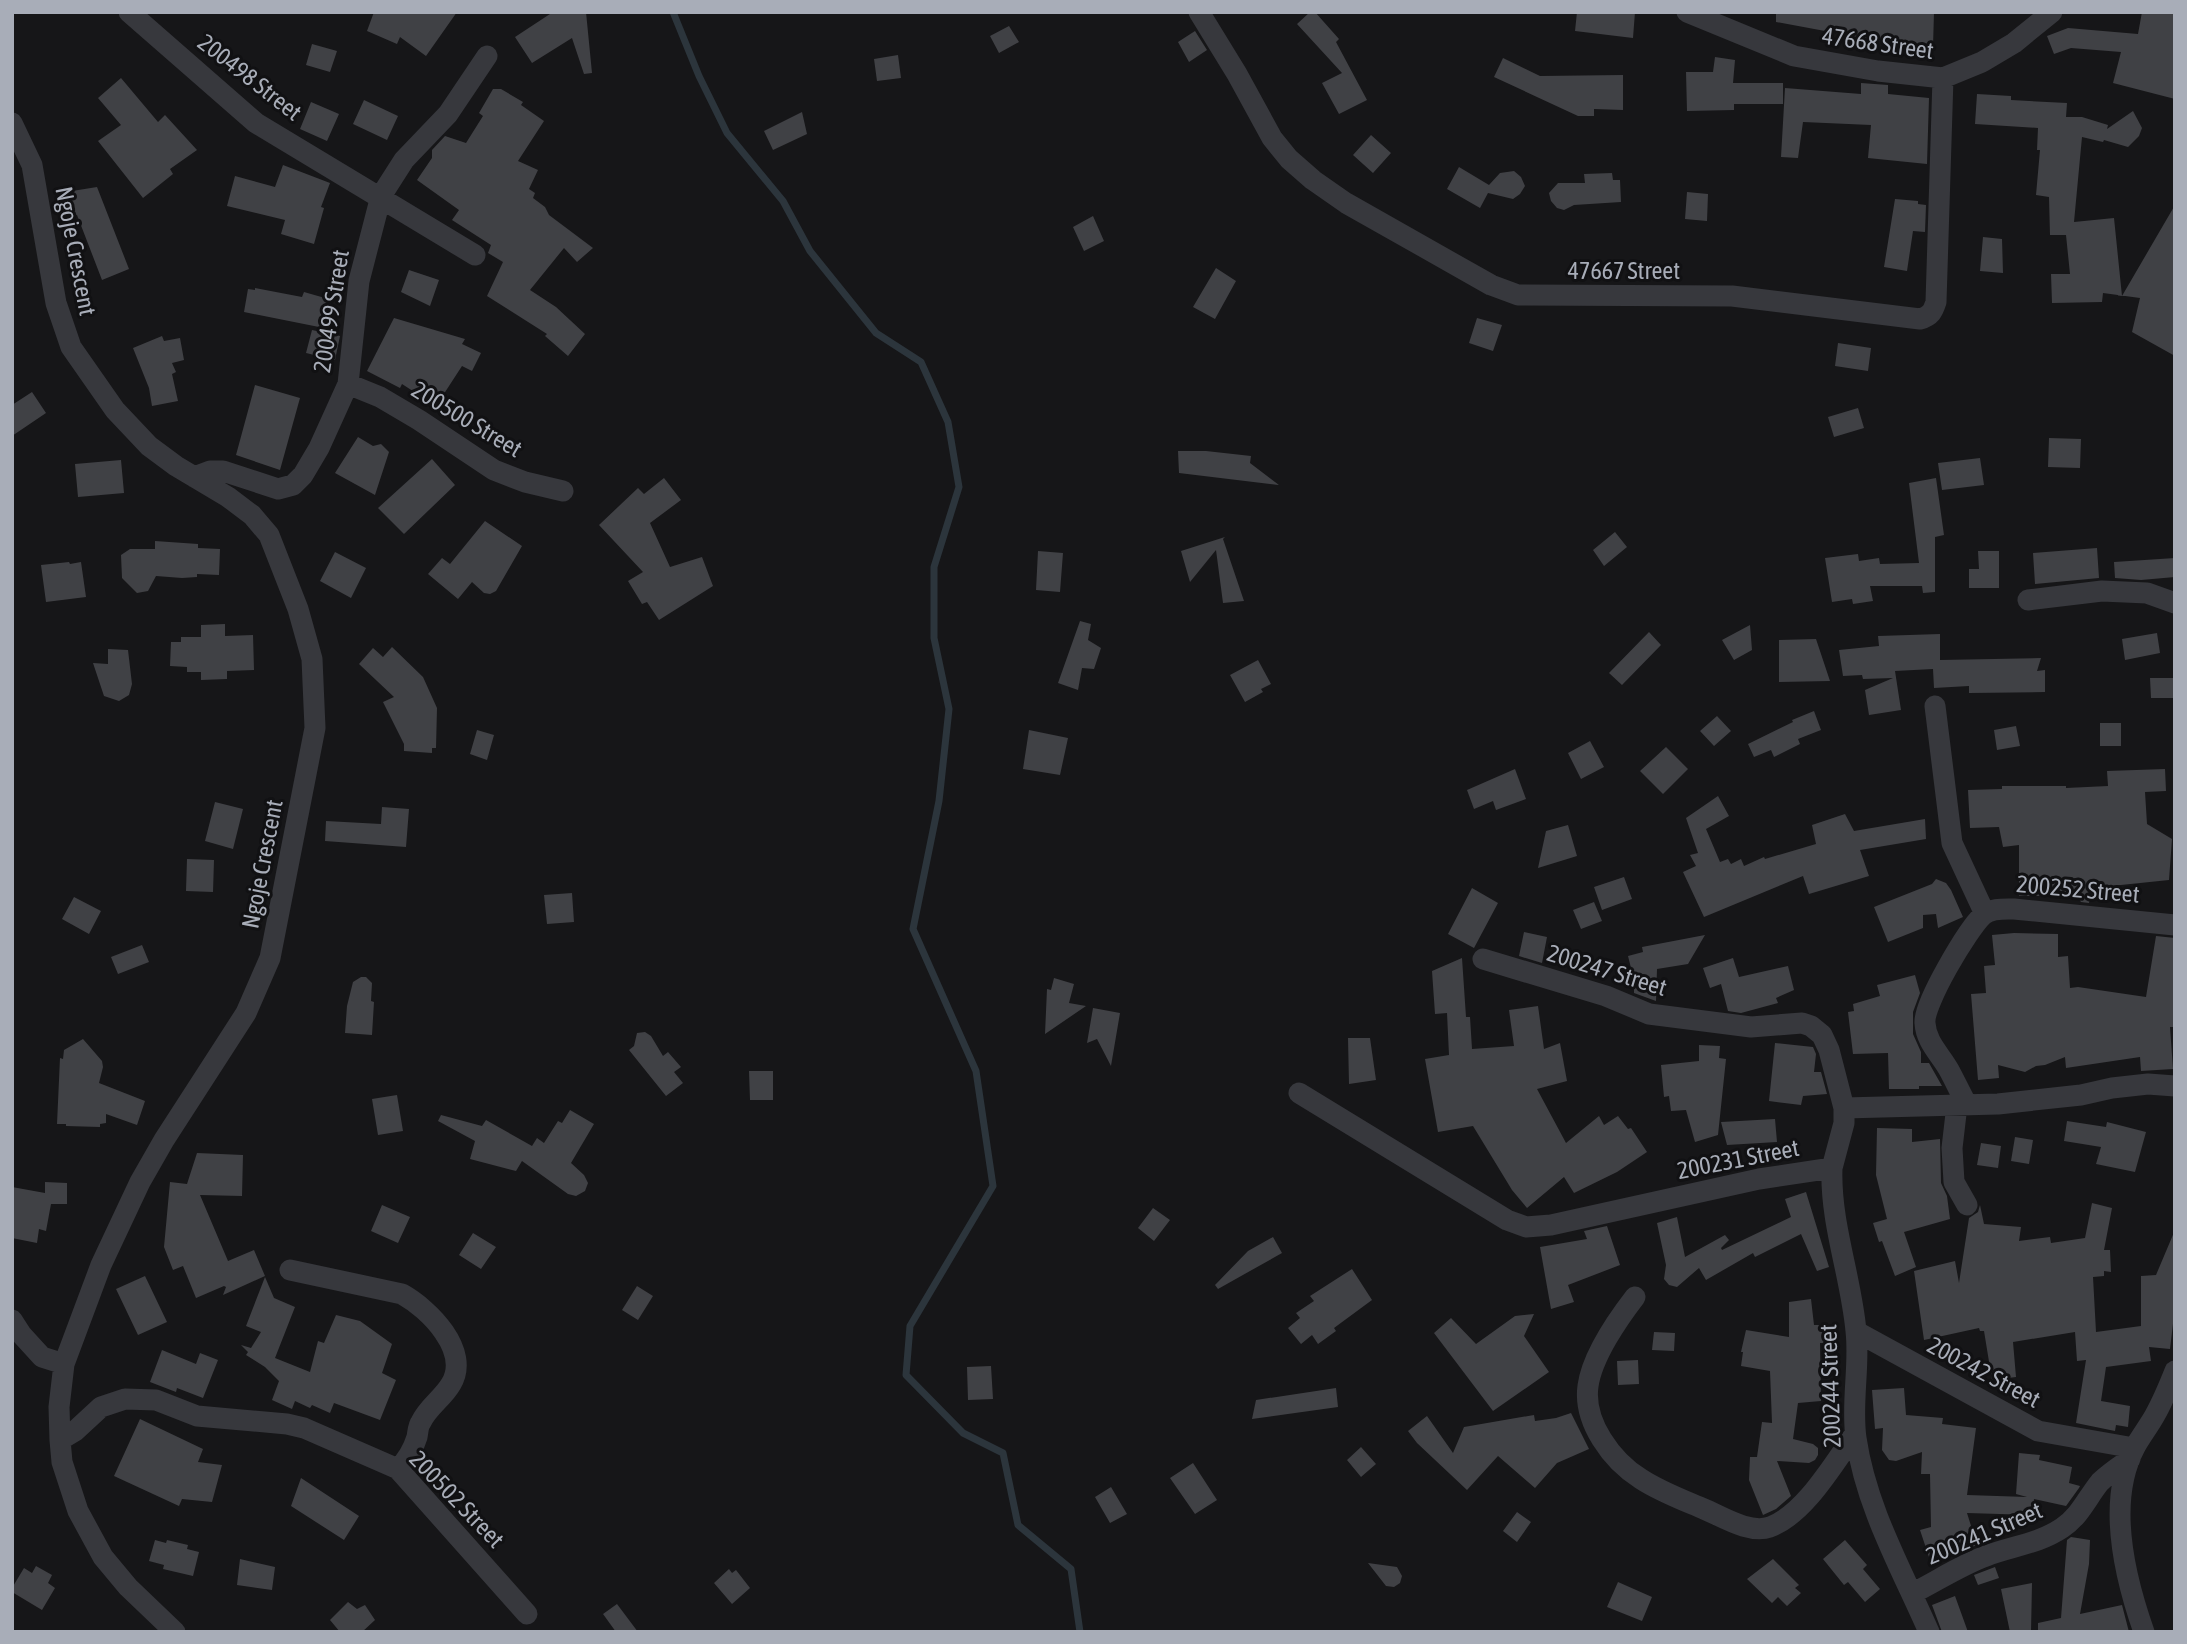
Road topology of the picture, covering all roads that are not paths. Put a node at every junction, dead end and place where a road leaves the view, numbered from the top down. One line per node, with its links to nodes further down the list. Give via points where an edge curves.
1 (129, 12): 8 (street, 200498 Street, via 256,123)
2 (1199, 12): 6 (street, 47667 Street, via 1272,138 1297,166 1346,203 1479,279 1518,295 1732,296 1926,317 1936,302)
3 (1687, 12): 6 (street, 47668 Street, via 1794,56)
4 (2052, 12): 6 (street, 47668 Street, via 2014,43)
5 (487, 56): 8 (street, 200499 Street, via 448,114 404,160)
6 (1943, 78)
7 (12, 123): 11 (street, Ngoje Crescent, via 32,165 56,303 71,347 124,420 149,446)
8 (381, 196): 9 (street); 10 (street, 200499 Street, via 359,281)
9 (475, 255)
10 (348, 384): 11 (street, 200499 Street, via 319,448 293,485 278,488 223,471); 12 (street, 200500 Street, via 380,397 494,470)
11 (194, 477): 29 (street, Ngoje Crescent, via 252,515 269,535 312,659 314,728 270,958 246,1013 140,1182)
12 (563, 491)
13 (2028, 600): 14 (street, via 2102,591 2147,593)
14 (2175, 603)
15 (1935, 706): 16 (street, via 1952,843)
16 (1984, 914): 17 (street, 200252 Street, via 2014,909); 21 (street, 200252 Street, via 1939,984 1924,1021 1928,1039 1949,1070)
17 (2175, 925)
18 (1483, 959): 22 (street, 200247 Street, via 1606,996 1649,1014 1751,1027 1811,1026 1829,1049)
19 (2175, 1086): 21 (street, via 2148,1084 1998,1104)
20 (1299, 1094): 23 (street, 200231 Street, via 1466,1197 1527,1227)
21 (1961, 1104): 22 (street); 24 (street, via 1952,1148 1954,1182)
22 (1844, 1108): 23 (street, 200231 Street)
23 (1832, 1168): 28 (street, 200244 Street, via 1831,1197)
24 (1968, 1205)
25 (290, 1270): 34 (street, via 402,1294 418,1303 446,1334 457,1367 452,1383 420,1422 416,1441)
26 (1635, 1297): 31 (street, via 1607,1338 1591,1375 1588,1397 1605,1444 1641,1479 1745,1527 1766,1528 1785,1520 1812,1493)
27 (12, 1320): 29 (street, via 42,1357)
28 (1857, 1332): 31 (street, 200244 Street); 33 (street, 200242 Street, via 2038,1431)
29 (64, 1364): 32 (street, Ngoje Crescent)
30 (2175, 1371): 33 (street)
31 (1856, 1434): 35 (street, 200244 Street, via 1861,1469 1882,1531)
32 (60, 1440): 34 (street, 200502 Street, via 101,1407 125,1399 156,1400 197,1416 304,1428); 37 (street, Ngoje Crescent, via 69,1485 93,1541 128,1587)
33 (2132, 1453): 35 (street, 200241 Street, via 2061,1529 2030,1544 1988,1555); 39 (street, via 2123,1486 2122,1548)
34 (398, 1469): 36 (street, 200502 Street)
35 (1913, 1593): 38 (street, 200244 Street)
36 (527, 1614)
37 (175, 1632)
38 (1929, 1632)
39 (2144, 1632)

